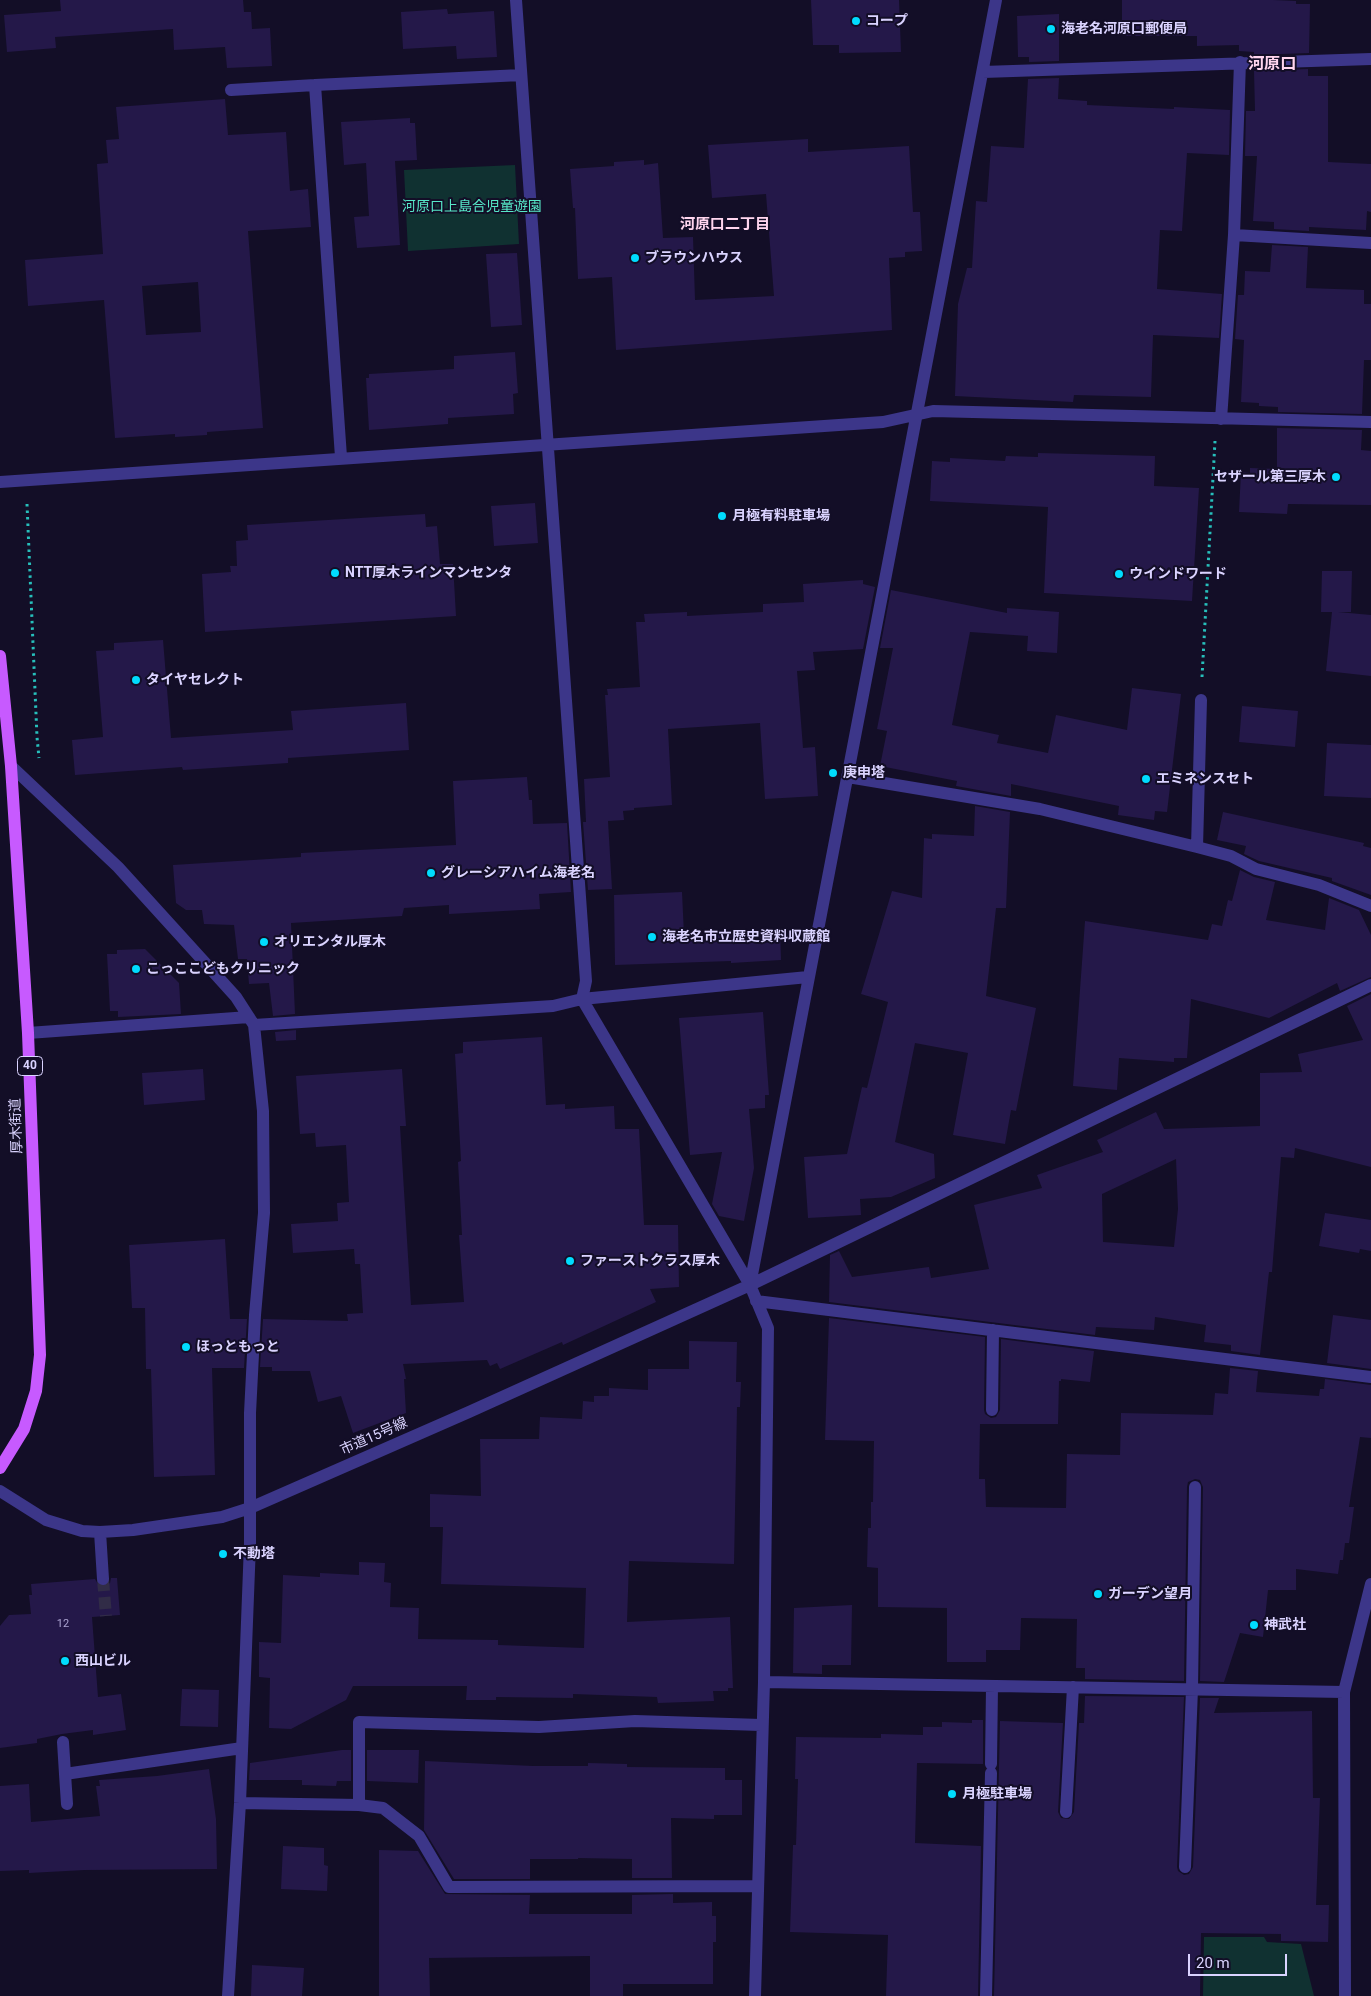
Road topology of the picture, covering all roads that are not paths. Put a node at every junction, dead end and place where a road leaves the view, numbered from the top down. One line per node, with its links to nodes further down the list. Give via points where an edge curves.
1 (516, 0): 6 (street)
2 (996, 0): 5 (street)
3 (1371, 59): 4 (street)
4 (1240, 62): 5 (street); 9 (street)
5 (983, 72): 11 (street)
6 (522, 75): 7 (street); 14 (street)
7 (315, 85): 8 (street); 15 (street)
8 (231, 90)
9 (1234, 235): 10 (street); 12 (street)
10 (1371, 243)
11 (917, 414): 12 (street); 14 (street, via 883,422); 20 (street)
12 (1221, 419): 13 (street)
13 (1371, 422)
14 (548, 443): 15 (street); 25 (street, via 586,981)
15 (341, 457): 16 (street)
16 (0, 482)
17 (0, 656): 19 (main road, 厚木街道 / 40)
18 (1201, 700): 21 (street)
19 (11, 766): 26 (street, via 118,867 217,976); 27 (main road, 厚木街道 / 40)
20 (848, 776): 21 (street, via 1040,809); 23 (street)
21 (1197, 847): 22 (street, via 1231,856 1256,869 1319,885)
22 (1371, 906)
23 (808, 977): 25 (street); 28 (street)
24 (1371, 985): 28 (street, 市道15号線)
25 (582, 999): 26 (street, via 553,1006); 28 (street)
26 (251, 1021): 27 (street); 36 (street, via 263,1111 264,1213 250,1413)
27 (28, 1033): 33 (main road, 厚木街道 / 40, via 40,1355 36,1391 24,1429)
28 (750, 1286): 29 (street); 36 (street, 市道15号線)
29 (756, 1301): 30 (street); 40 (street, via 768,1328 769,1360)
30 (992, 1330): 31 (street); 32 (street)
31 (1371, 1377)
32 (992, 1410)
33 (0, 1468)
34 (1194, 1487): 43 (street)
35 (0, 1490): 37 (street, 市道15号線, via 46,1520 82,1531)
36 (250, 1508): 37 (street, 市道15号線, via 222,1517); 47 (street)
37 (100, 1532): 38 (street)
38 (103, 1579)
39 (1371, 1584): 44 (street)
40 (764, 1682): 41 (street); 45 (street)
41 (992, 1686): 42 (street); 57 (street)
42 (1073, 1687): 43 (street); 52 (street)
43 (1192, 1689): 44 (street); 53 (street)
44 (1344, 1692): 58 (street)
45 (761, 1724): 51 (street, via 635,1721 539,1727 359,1722); 54 (street)
46 (63, 1742): 48 (street)
47 (242, 1748): 48 (street); 49 (street)
48 (65, 1774): 50 (street)
49 (240, 1803): 51 (street); 55 (street)
50 (67, 1804)
51 (359, 1805): 54 (street, via 384,1808 419,1836 449,1887)
52 (1066, 1812)
53 (1185, 1867)
54 (757, 1886): 56 (street)
55 (228, 1996)
56 (755, 1996)
57 (986, 1996)
58 (1345, 1996)

